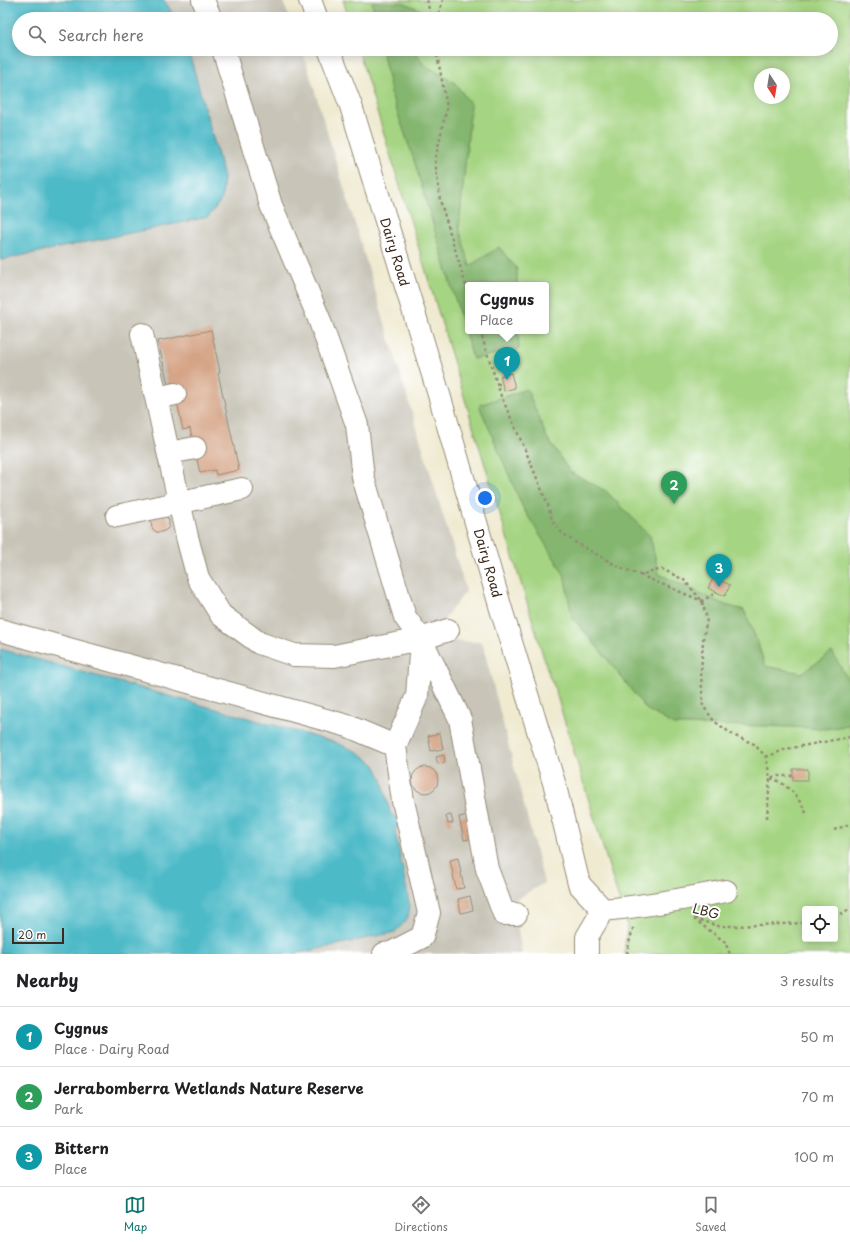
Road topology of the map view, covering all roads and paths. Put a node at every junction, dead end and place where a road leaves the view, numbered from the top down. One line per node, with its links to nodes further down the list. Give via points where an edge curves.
1 (203, 0): 5 (street)
2 (310, 0): 6 (street)
3 (427, 0): 7 (path)
4 (444, 0): 8 (path)
5 (209, 12)
6 (314, 12)
7 (430, 12)
8 (440, 12)
9 (225, 56): 27 (street, via 271,205 318,316 357,425 363,476 405,617)
10 (332, 56): 39 (street, Dairy Road, via 351,106 440,398 555,786 579,884)
11 (437, 56): 12 (path, via 447,107 435,160 440,200)
12 (465, 282)
13 (142, 334): 18 (street, via 163,387)
14 (481, 334): 15 (path)
15 (497, 384): 16 (path); 22 (path, via 552,520 562,533 573,541 619,567)
16 (502, 384)
17 (195, 448): 18 (street)
18 (169, 453): 20 (street)
19 (242, 489): 20 (street)
20 (180, 503): 21 (street); 27 (street, via 198,578 221,615 259,643 294,655 334,656)
21 (117, 516)
22 (640, 574): 24 (path); 24 (path, via 662,569 684,580)
23 (717, 592): 24 (path)
24 (702, 601): 30 (path, via 707,619 701,673 703,706 714,721 733,735 754,744)
25 (0, 630): 29 (street, via 348,726)
26 (448, 630): 27 (street)
27 (421, 639): 29 (street, via 417,696); 40 (street, via 460,719 487,869 504,914)
28 (850, 737): 30 (path, via 786,749)
29 (395, 746): 44 (street, via 403,801 428,913 422,937)
30 (766, 757): 32 (path)
31 (793, 774): 32 (path)
32 (770, 778): 33 (path, via 791,791); 34 (path)
33 (807, 815)
34 (767, 818)
35 (850, 824): 36 (path)
36 (834, 830)
37 (726, 891): 39 (street, via 678,901)
38 (850, 909): 41 (path)
39 (603, 910): 45 (street, via 587,936)
40 (516, 914)
41 (838, 915)
42 (635, 922): 46 (path)
43 (802, 923): 47 (path, LBG, via 718,926 690,917 725,942)
44 (384, 954)
45 (587, 954)
46 (627, 954)
47 (730, 954)

